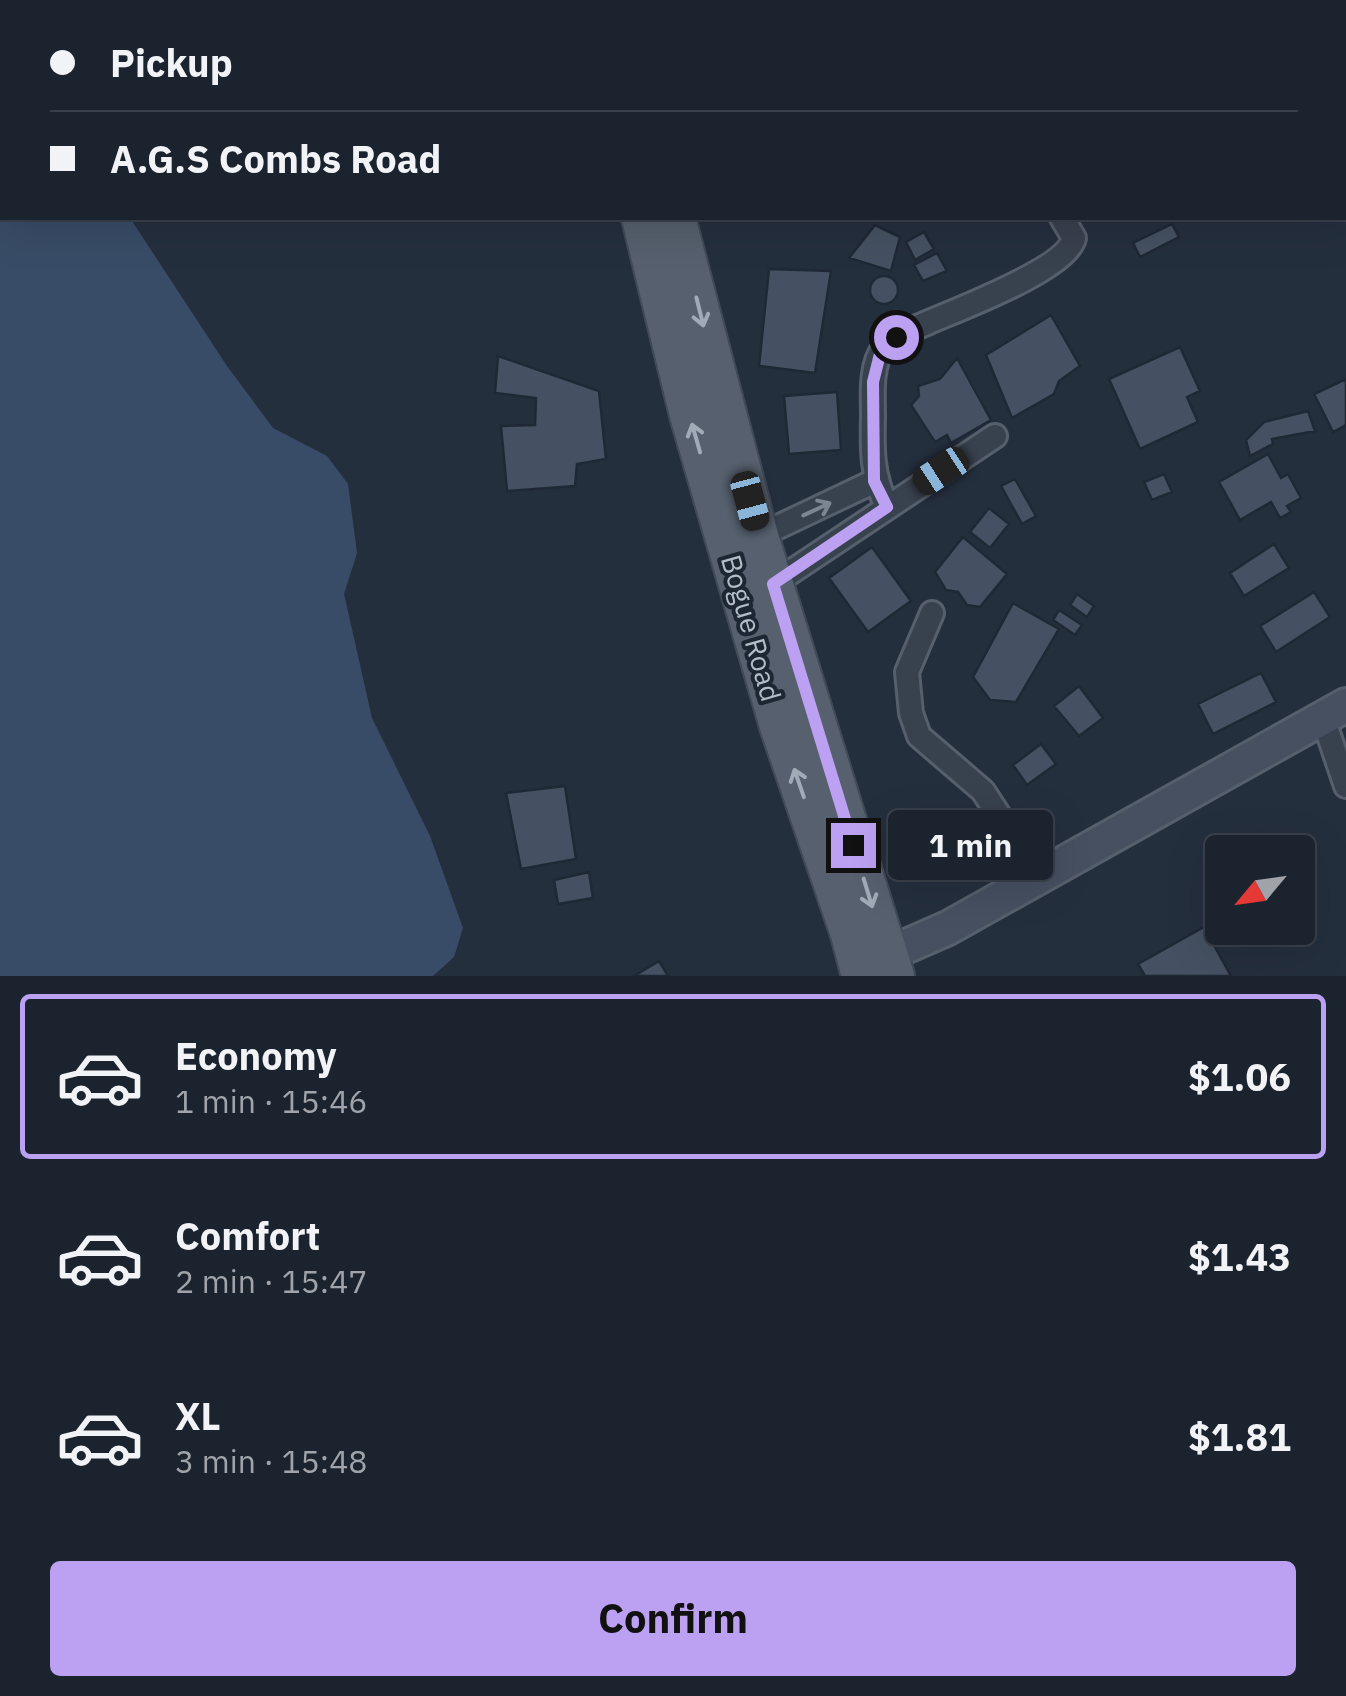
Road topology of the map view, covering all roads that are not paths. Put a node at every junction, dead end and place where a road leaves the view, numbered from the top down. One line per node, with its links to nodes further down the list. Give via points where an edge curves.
1 (640, 220): 13 (main road, Bogue Road, one-way to 1, via 774,708)
2 (677, 220): 7 (main road, one-way to 7)
3 (1063, 220): 5 (street, via 1074,238 1065,254 881,350 873,382)
4 (995, 436): 6 (street)
5 (874, 481): 6 (street); 7 (street, one-way to 5)
6 (887, 507): 8 (street)
7 (759, 536): 8 (main road)
8 (773, 584): 13 (main road, one-way to 13)
9 (932, 613): 12 (street, via 906,672 919,736 982,791)
10 (1335, 712): 11 (street); 12 (main road)
11 (1346, 786)
12 (1039, 877): 13 (main road)
13 (876, 969)

